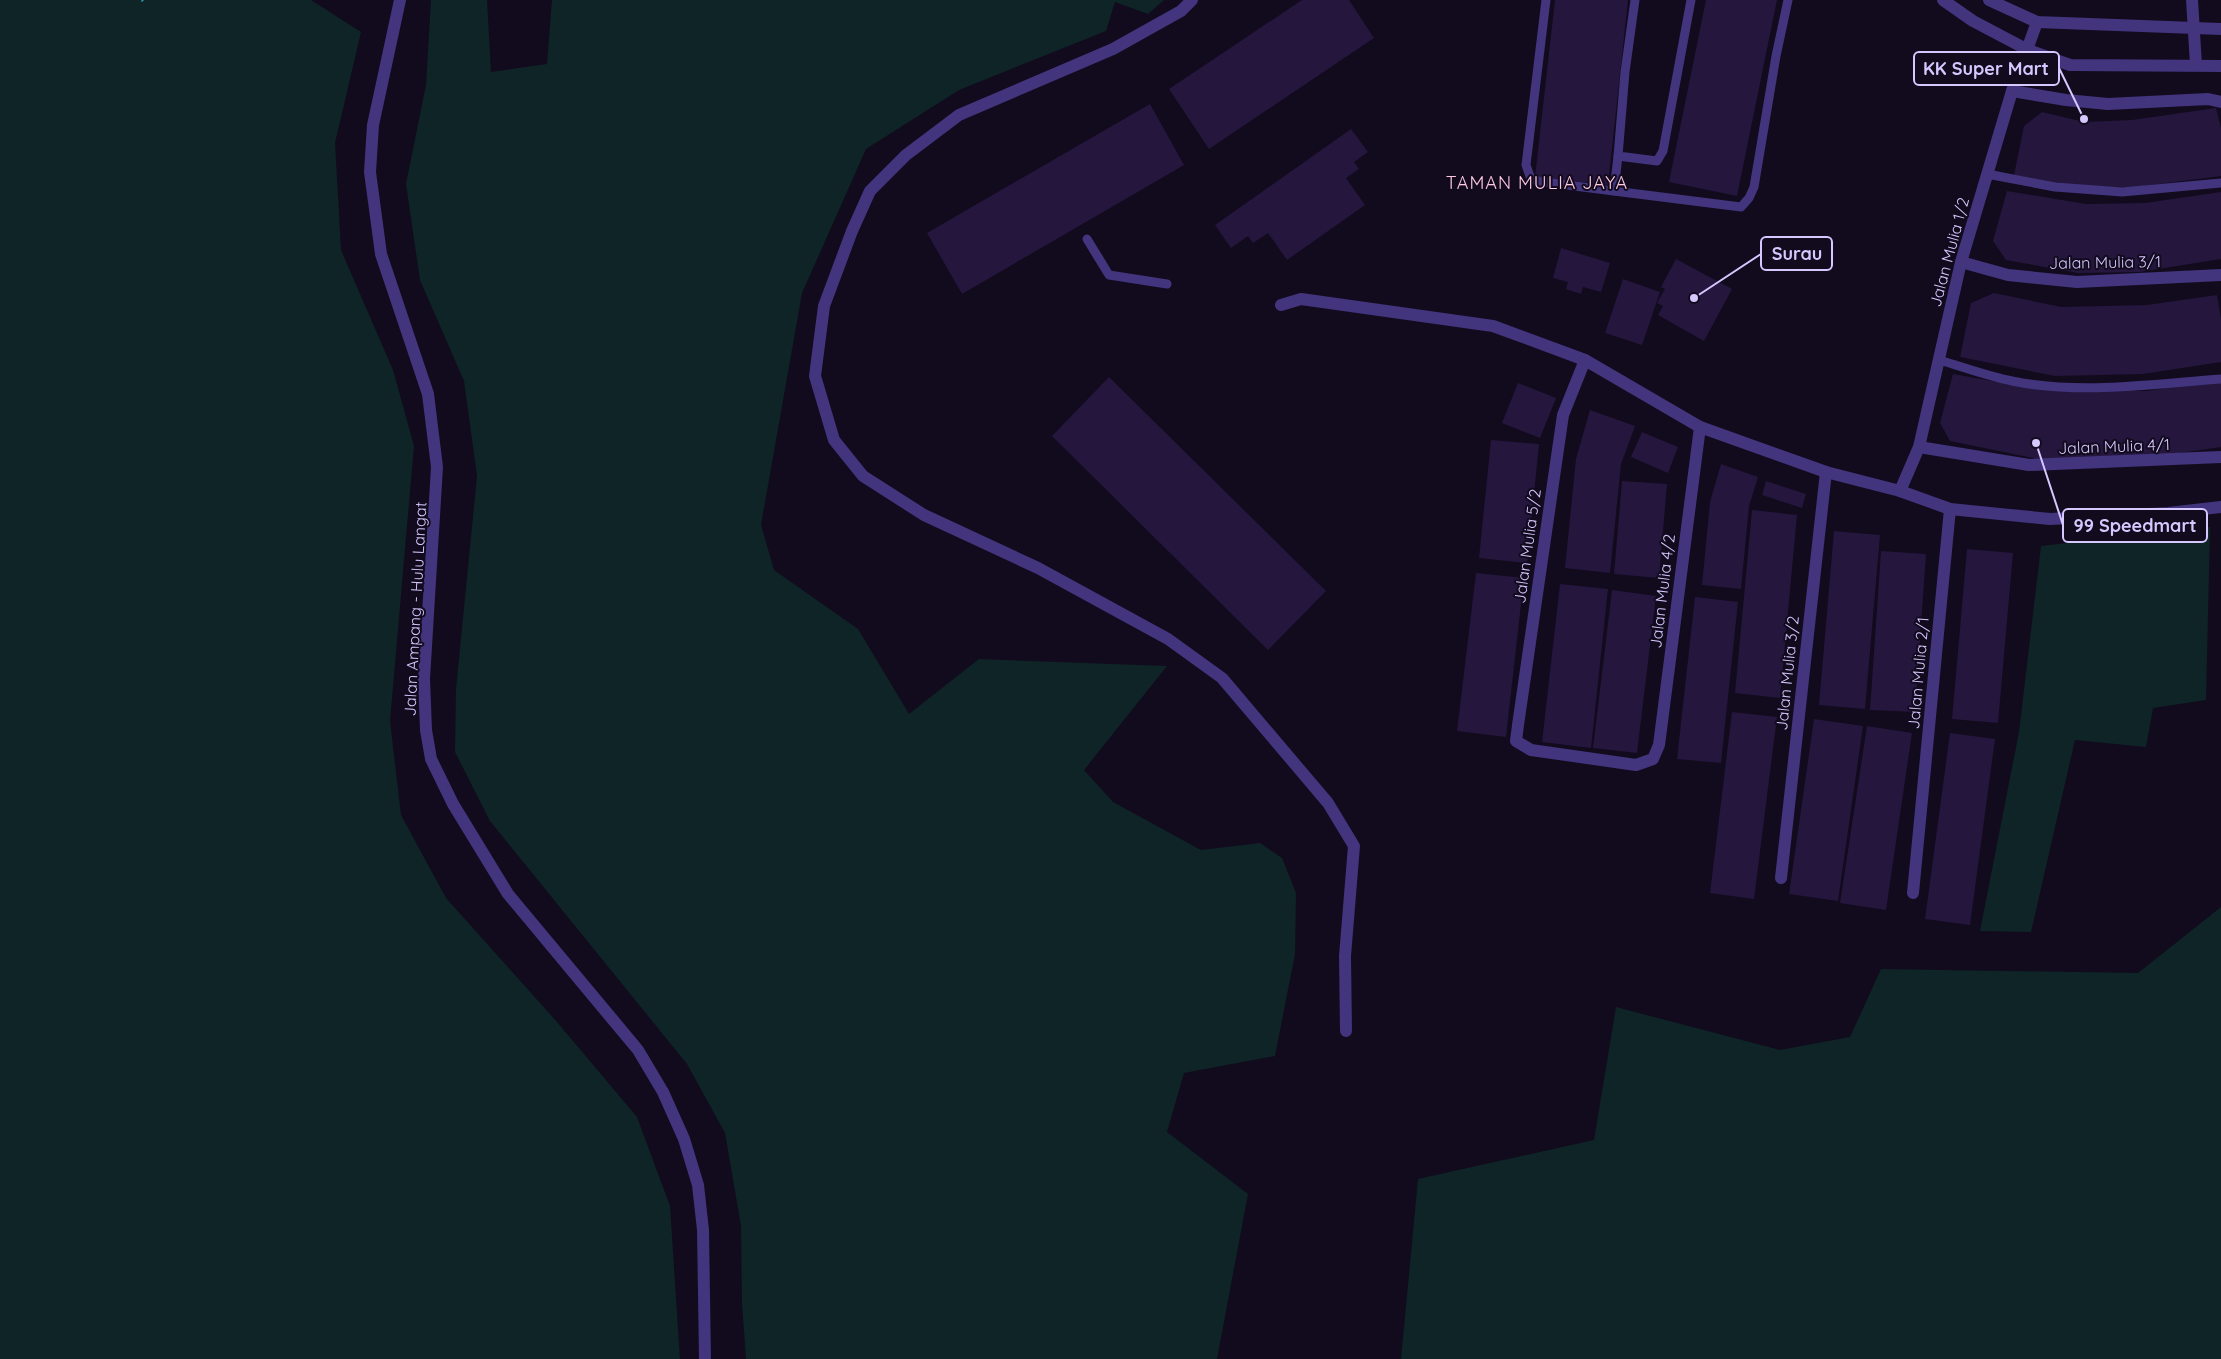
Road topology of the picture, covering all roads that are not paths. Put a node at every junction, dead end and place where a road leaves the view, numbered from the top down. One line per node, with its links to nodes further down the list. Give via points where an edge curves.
1 (400, 0): 41 (street, Jalan Ampang - Hulu Langat, via 372,125 370,172 381,254 428,394 437,467 424,679 426,730 432,759 453,804 508,894 638,1050 663,1092 684,1139 698,1185 703,1230)
2 (1192, 0): 40 (street, via 1181,11 1113,49 959,115 906,155 870,191 852,231 824,306 815,376 834,440 863,476 924,514 1038,568 1168,639 1222,678 1328,803 1354,846 1345,956)
3 (1546, 0): 21 (lane, via 1526,165 1531,179)
4 (1635, 0): 18 (lane)
5 (1691, 0): 18 (lane, via 1661,158 1657,161)
6 (1788, 0): 21 (lane, via 1754,187 1741,207)
7 (1943, 0): 13 (street, via 1973,21)
8 (1989, 0): 10 (street)
9 (2192, 0): 11 (street)
10 (2037, 22): 11 (street); 13 (street, Jalan Mulia 1/2)
11 (2195, 28): 12 (street); 14 (street)
12 (2221, 29)
13 (2028, 50): 14 (street, via 2070,65); 16 (street, Jalan Mulia 1/2)
14 (2196, 66): 15 (street)
15 (2221, 66)
16 (2012, 91): 17 (street, via 2108,104 2208,99); 19 (street, Jalan Mulia 1/2)
17 (2221, 102)
18 (1618, 156): 21 (lane)
19 (1987, 174): 20 (lane, via 2055,187 2122,192); 23 (street, Jalan Mulia 1/2)
20 (2221, 183)
21 (1614, 192)
22 (1087, 239): 25 (lane, via 1109,274)
23 (1961, 262): 24 (street, Jalan Mulia 3/1, via 2008,274 2077,282); 28 (street, Jalan Mulia 1/2)
24 (2221, 275)
25 (1167, 284)
26 (1281, 305): 27 (street, via 1308,300 1493,326)
27 (1585, 360): 30 (street); 37 (street, Jalan Mulia 5/2, via 1563,415 1516,741 1531,750 1636,765)
28 (1939, 360): 29 (lane, via 2012,381 2065,387 2116,388); 31 (street, Jalan Mulia 1/2)
29 (2221, 379)
30 (1700, 426): 33 (street); 37 (street, Jalan Mulia 4/2, via 1659,745)
31 (1919, 447): 32 (street, Jalan Mulia 4/1, via 2029,466); 34 (street, Jalan Mulia 1/2)
32 (2221, 457)
33 (1826, 472): 34 (street); 38 (street, Jalan Mulia 3/2)
34 (1900, 491): 36 (street)
35 (2221, 507): 36 (street, via 2050,519)
36 (1950, 509): 39 (street, Jalan Mulia 2/1)
37 (1653, 759)
38 (1781, 878)
39 (1913, 893)
40 (1346, 1031)
41 (705, 1359)

